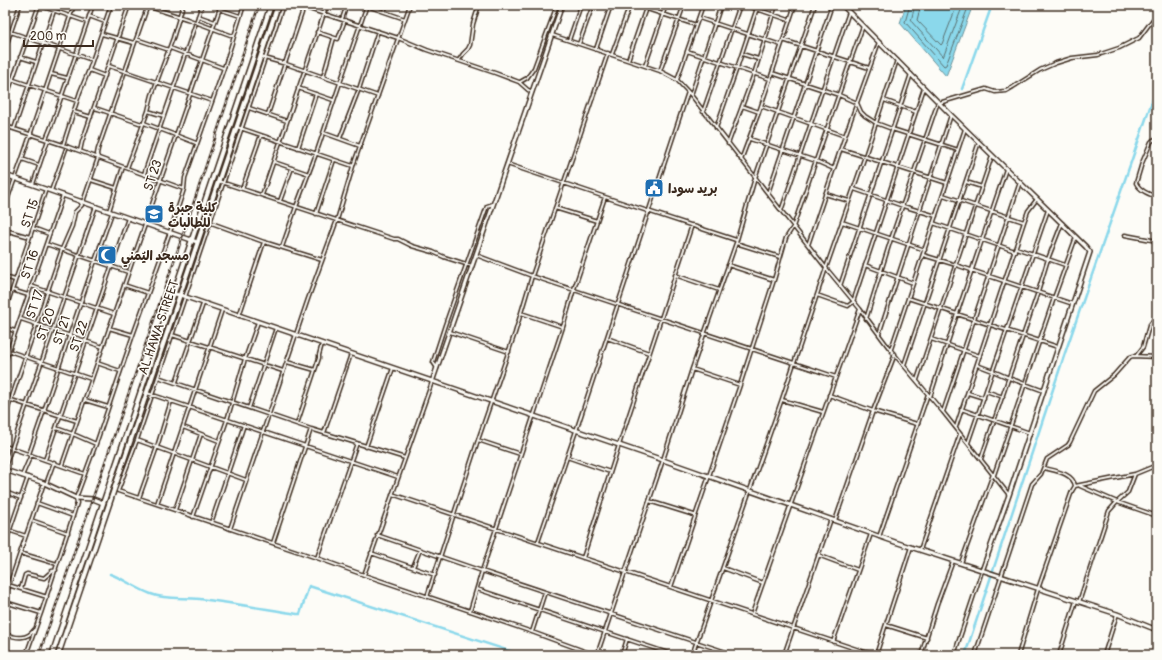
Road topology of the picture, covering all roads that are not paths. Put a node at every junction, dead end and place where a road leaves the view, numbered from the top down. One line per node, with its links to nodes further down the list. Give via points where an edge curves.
1 (20, 5): 80 (street)
2 (38, 5): 50 (street); 86 (street)
3 (56, 5): 50 (street)
4 (74, 5): 57 (street)
5 (93, 5): 58 (street)
6 (111, 5): 69 (street)
7 (117, 5): 46 (street)
8 (129, 5): 46 (street)
9 (144, 5): 43 (street)
10 (183, 5): 59 (street)
11 (202, 5): 60 (street)
12 (221, 5): 47 (street, ST 23)
13 (244, 5): 61 (street)
14 (272, 5): 325 (highway, AL HAWA STREET)
15 (278, 5): 111 (highway, AL HAWA STREET)
16 (283, 5): 115 (street)
17 (296, 5): 45 (street)
18 (327, 5): 53 (street)
19 (347, 5): 63 (street)
20 (386, 5): 51 (street)
21 (410, 5): 64 (street)
22 (479, 5): 119 (street, via 470,45)
23 (557, 5): 148 (street, via 534,68 527,78)
24 (562, 5): 83 (street)
25 (581, 5): 91 (street)
26 (593, 5): 97 (street)
27 (611, 5): 103 (street)
28 (630, 5): 109 (street)
29 (635, 5): 48 (street)
30 (647, 5): 48 (street)
31 (666, 5): 54 (street)
32 (684, 5): 65 (street)
33 (703, 5): 62 (street)
34 (722, 5): 72 (street)
35 (740, 5): 78 (street)
36 (745, 5): 49 (street)
37 (758, 5): 49 (street)
38 (776, 5): 55 (street)
39 (795, 5): 67 (street)
40 (815, 5): 99 (street)
41 (832, 5): 105 (street)
42 (842, 5): 52 (street)
43 (148, 6): 59 (street); 90 (street, ST 17)
44 (367, 6): 51 (street); 73 (street)
45 (304, 8): 53 (street); 125 (street)
46 (128, 9): 87 (street)
47 (220, 9): 61 (street); 71 (street, ST 23)
48 (646, 9): 54 (street); 120 (street)
49 (757, 9): 55 (street); 84 (street)
50 (54, 11): 57 (street); 95 (street)
51 (384, 12): 64 (street)
52 (849, 12): 75 (street); 114 (street)
53 (324, 14): 63 (street); 81 (street)
54 (663, 14): 65 (street); 127 (street)
55 (772, 14): 67 (street); 92 (street)
56 (1157, 14): 172 (street, via 1139,38 1119,48 1056,63 1013,88 995,92 986,89)
57 (71, 16): 68 (street); 100 (street)
58 (89, 16): 68 (street); 69 (street)
59 (180, 16): 70 (street); 102 (street)
60 (198, 16): 70 (street); 71 (street)
61 (240, 16): 85 (street)
62 (699, 18): 72 (street); 74 (street)
63 (342, 19): 66 (street)
64 (405, 19): 89 (street)
65 (679, 19): 74 (street); 134 (street)
66 (345, 20): 73 (street); 88 (street, via 338,39)
67 (790, 20): 93 (street)
68 (87, 22): 107 (street)
69 (105, 22): 82 (street)
70 (196, 22): 76 (street); 108 (street)
71 (215, 22): 76 (street, ST 23)
72 (716, 23): 78 (street); 113 (street)
73 (360, 25): 79 (street); 149 (street)
74 (696, 25): 104 (street)
75 (863, 26): 94 (street); 123 (street)
76 (213, 29): 85 (street); 118 (street, ST 23)
77 (5, 30): 80 (street)
78 (732, 30): 84 (street); 124 (street)
79 (378, 31): 89 (street); 155 (street)
80 (11, 32): 86 (street); 101 (street)
81 (317, 32): 88 (street); 132 (street)
82 (102, 34): 87 (street); 117 (street)
83 (552, 35): 91 (street); 158 (street)
84 (748, 35): 92 (street); 110 (street)
85 (233, 36): 128 (street)
86 (27, 38): 95 (street); 112 (street)
87 (118, 38): 96 (street); 126 (street)
88 (334, 38): 141 (street)
89 (398, 38): 119 (street); 165 (street)
90 (136, 39): 96 (street, ST 17); 102 (street)
91 (569, 40): 97 (street)
92 (764, 40): 98 (street); 116 (street)
93 (783, 40): 98 (street); 99 (street)
94 (879, 42): 121 (street); 130 (street)
95 (43, 43): 100 (street); 122 (street)
96 (134, 43): 133 (street, ST 17)
97 (579, 44): 103 (street)
98 (781, 46): 135 (street)
99 (801, 46): 105 (street); 144 (street)
100 (59, 48): 107 (street); 136 (street)
101 (5, 49)
102 (169, 49): 108 (street); 147 (street)
103 (596, 49): 106 (street)
104 (687, 51): 113 (street); 146 (street)
105 (817, 51): 114 (street); 150 (street)
106 (608, 53): 109 (street); 261 (street)
107 (76, 54): 117 (street); 142 (street)
108 (185, 54): 118 (street); 152 (street)
109 (612, 54): 120 (street)
110 (742, 54): 116 (street); 129 (street)
111 (260, 56): 115 (street); 195 (highway, AL HAWA STREET)
112 (20, 57): 122 (street); 145 (street)
113 (704, 57): 124 (street); 162 (street)
114 (834, 57): 123 (street); 156 (street)
115 (265, 58): 125 (street); 177 (street)
116 (758, 59): 137 (street)
117 (92, 60): 131 (street)
118 (202, 60): 128 (street); 160 (street, ST 23)
119 (458, 60): 148 (street)
120 (628, 60): 127 (street)
121 (897, 60): 138 (street); 167 (street)
122 (36, 62): 151 (street)
123 (850, 62): 130 (street); 163 (street)
124 (720, 63): 129 (street); 180 (street)
125 (286, 64): 132 (street); 185 (street)
126 (109, 66): 133 (street); 139 (street)
127 (645, 66): 134 (street)
128 (224, 68): 170 (street)
129 (737, 68): 137 (street); 196 (street)
130 (870, 68): 171 (street)
131 (89, 70): 139 (street); 169 (street)
132 (305, 70): 141 (street); 153 (street)
133 (125, 71): 147 (street); 184 (street, ST 17)
134 (660, 71): 146 (street)
135 (772, 73): 143 (street); 144 (street)
136 (51, 74): 142 (street); 157 (street)
137 (754, 74): 143 (street); 174 (street)
138 (911, 74): 154 (street); 173 (street)
139 (105, 76): 176 (street)
140 (5, 77): 145 (street)
141 (322, 77): 149 (street)
142 (68, 78): 164 (street)
143 (770, 79): 175 (street)
144 (790, 79): 150 (street); 182 (street)
145 (12, 80): 151 (street); 168 (street)
146 (677, 80): 159 (street)
147 (157, 82): 152 (street); 178 (street)
148 (520, 82): 158 (street)
149 (340, 83): 155 (street); 166 (street)
150 (805, 84): 156 (street); 189 (street)
151 (28, 85): 157 (street); 198 (street)
152 (174, 88): 160 (street); 187 (street)
153 (298, 88): 161 (street); 190 (street)
154 (924, 88): 172 (street); 183 (street)
155 (359, 89): 165 (street); 209 (street)
156 (823, 90): 163 (street); 193 (street)
157 (45, 91): 164 (street); 204 (street)
158 (532, 92): 239 (street)
159 (688, 92): 162 (street); 293 (street)
160 (190, 93): 170 (street); 207 (street, ST 23)
161 (316, 94): 166 (street); 223 (street)
162 (690, 95): 180 (street)
163 (838, 95): 171 (street); 201 (street)
164 (62, 96): 169 (street); 210 (street)
165 (378, 96): 222 (street)
166 (334, 100): 203 (street)
167 (884, 100): 173 (street); 191 (street)
168 (5, 101)
169 (77, 101): 179 (street)
170 (212, 101): 216 (street)
171 (857, 103): 191 (street, via 861,112); 208 (street)
172 (939, 103): 186 (street); 213 (street)
173 (900, 105): 183 (street); 202 (street)
174 (742, 106): 181 (street); 217 (street)
175 (761, 106): 181 (street); 182 (street)
176 (94, 108): 184 (street); 188 (street)
177 (249, 108): 185 (street); 200 (street)
178 (148, 111): 187 (street); 192 (street)
179 (74, 112): 188 (street); 218 (street)
180 (703, 112): 196 (street)
181 (759, 112): 211 (street)
182 (778, 112): 189 (street); 219 (street)
183 (916, 112): 205 (street)
184 (111, 113): 192 (street); 232 (street, ST 17, via 98,149)
185 (268, 114): 190 (street)
186 (951, 115): 197 (street); 220 (street)
187 (164, 116): 199 (street)
188 (91, 117): 227 (street)
189 (794, 117): 193 (street); 225 (street)
190 (288, 121): 214 (street)
191 (876, 123): 202 (street); 230 (street)
192 (143, 124): 199 (street); 245 (street)
193 (811, 124): 201 (street); 229 (street)
194 (5, 126): 198 (street)
195 (236, 127): 200 (street); 257 (highway, AL HAWA STREET)
196 (716, 128): 217 (street)
197 (965, 128): 215 (street); 226 (street)
198 (14, 129): 204 (street)
199 (159, 129): 207 (street); 249 (street)
200 (242, 129): 206 (street); 258 (street)
201 (827, 129): 208 (street); 236 (street)
202 (892, 129): 205 (street); 237 (street)
203 (324, 133): 209 (street); 228 (street)
204 (31, 134): 210 (street); 233 (street)
205 (908, 134): 213 (street); 242 (street)
206 (261, 135): 214 (street); 268 (street)
207 (176, 136): 216 (street); 256 (street, ST 23)
208 (845, 136): 224 (street)
209 (340, 138): 222 (street)
210 (47, 139): 218 (street); 240 (street)
211 (750, 139): 219 (street); 235 (street)
212 (1157, 139): 278 (street, via 1150,142 1136,183 1145,192)
213 (925, 140): 220 (street); 248 (street)
214 (281, 142): 223 (street); 238 (street)
215 (979, 142): 231 (street); 259 (street)
216 (197, 144): 267 (street, via 185,178)
217 (728, 144): 235 (street)
218 (63, 145): 221 (street)
219 (767, 145): 225 (street); 252 (street)
220 (941, 145): 226 (street); 253 (street)
221 (67, 146): 227 (street); 270 (street)
222 (360, 146): 241 (street)
223 (298, 148): 228 (street)
224 (841, 149): 230 (street); 247 (street)
225 (783, 150): 229 (street); 271 (street)
226 (958, 150): 262 (street)
227 (80, 151): 232 (street)
228 (316, 154): 234 (street); 250 (street)
229 (800, 155): 236 (street); 294 (street)
230 (865, 156): 237 (street); 269 (street)
231 (992, 156): 246 (street); 264 (street)
232 (98, 158): 243 (street); 255 (street, ST 17)
233 (22, 159): 240 (street); 254 (street)
234 (334, 160): 241 (street); 298 (street)
235 (742, 160): 252 (street)
236 (816, 161): 247 (street); 312 (street)
237 (881, 161): 242 (street); 273 (street)
238 (274, 162): 244 (street); 275 (street)
239 (507, 164): 261 (street); 285 (street)
240 (39, 165): 263 (street)
241 (353, 166): 302 (street)
242 (898, 167): 248 (street); 280 (street)
243 (124, 168): 245 (street); 265 (street, ST 21)
244 (292, 168): 250 (street); 284 (street)
245 (127, 169): 249 (street)
246 (1006, 169): 260 (street); 297 (street)
247 (834, 170): 272 (street)
248 (915, 173): 253 (street); 288 (street)
249 (144, 174): 256 (street)
250 (309, 174): 290 (street)
251 (5, 175): 254 (street)
252 (755, 178): 271 (street); 327 (street)
253 (930, 178): 262 (street); 295 (street)
254 (15, 179): 263 (street); 286 (street)
255 (91, 180): 265 (street); 283 (street, ST 17)
256 (160, 180): 267 (street); 307 (street, ST 23)
257 (218, 181): 258 (street); 303 (highway, AL HAWA STREET)
258 (224, 182): 268 (street); 308 (street)
259 (966, 182): 264 (street); 282 (street)
260 (1020, 182): 279 (street); 300 (street)
261 (563, 183): 277 (street); 291 (street)
262 (947, 183): 276 (street)
263 (32, 185): 266 (street)
264 (982, 187): 289 (street)
265 (116, 188): 296 (street, ST 21)
266 (46, 189): 270 (street); 313 (street, ST 15)
267 (184, 189): 317 (street)
268 (242, 189): 275 (street)
269 (854, 189): 273 (street); 281 (street)
270 (51, 191): 274 (street)
271 (768, 193): 294 (street)
272 (825, 194): 281 (street); 333 (street)
273 (870, 194): 280 (street); 314 (street)
274 (63, 195): 283 (street); 318 (street, ST 16)
275 (262, 195): 284 (street)
276 (943, 195): 282 (street); 299 (street)
277 (605, 197): 293 (street); 304 (street)
278 (1157, 197)
279 (1037, 199): 292 (street); 306 (street)
280 (887, 200): 288 (street); 319 (street)
281 (850, 201): 305 (street)
282 (959, 201): 289 (street); 315 (street)
283 (81, 202): 287 (street); 337 (street, ST 17, via 82,205 75,212)
284 (280, 202): 290 (street)
285 (493, 204): 343 (street); 350 (street, via 487,206)
286 (5, 206)
287 (96, 206): 296 (street); 342 (street, ST 20)
288 (903, 206): 295 (street); 324 (street)
289 (976, 206): 297 (street); 320 (street)
290 (296, 207): 298 (street); 336 (street)
291 (555, 208): 304 (street); 362 (street)
292 (1048, 210): 310 (street); 341 (street)
293 (649, 211): 311 (street); 391 (street)
294 (781, 211): 312 (street)
295 (920, 211): 299 (street); 332 (street)
296 (110, 212): 301 (street); 334 (street, ST 21)
297 (992, 212): 300 (street); 326 (street)
298 (316, 214): 302 (street)
299 (936, 216): 309 (street)
300 (1008, 217): 306 (street); 335 (street)
301 (128, 218): 307 (street); 340 (street, ST 22)
302 (337, 220): 347 (street); 350 (street)
303 (205, 221): 308 (street); 329 (highway, AL HAWA STREET)
304 (597, 221): 374 (street)
305 (842, 222): 314 (street); 357 (street)
306 (1024, 222): 339 (street)
307 (145, 223): 317 (street); 359 (street, ST 23)
308 (210, 223): 330 (street); 385 (street)
309 (933, 223): 315 (street); 338 (street)
310 (1062, 223): 323 (street); 346 (street)
311 (692, 225): 327 (street); 361 (street)
312 (794, 227): 333 (street); 345 (street, via 786,238)
313 (33, 228): 318 (street); 322 (street, ST 15)
314 (859, 228): 319 (street); 372 (street)
315 (950, 229): 320 (street); 348 (street)
316 (5, 230): 322 (street)
317 (170, 232): 325 (street); 378 (street)
318 (49, 234): 331 (street, ST 16)
319 (875, 234): 324 (street); 356 (street)
320 (966, 235): 326 (street); 352 (street)
321 (1124, 235): 328 (street)
322 (30, 237): 366 (street, ST 15)
323 (1076, 237): 353 (street); 393 (street, via 1090,252)
324 (891, 239): 332 (street); 360 (street)
325 (192, 240): 329 (street); 380 (highway, AL HAWA STREET)
326 (983, 240): 335 (street); 358 (street)
327 (736, 241): 345 (street); 351 (street)
328 (1157, 241)
329 (197, 242): 382 (highway, AL HAWA STREET)
330 (264, 242): 336 (street); 403 (street)
331 (46, 244): 337 (street); 371 (street, ST 16)
332 (908, 244): 338 (street); 365 (street)
333 (808, 245): 357 (street)
334 (100, 246): 340 (street); 349 (street, ST 21)
335 (999, 246): 339 (street); 363 (street)
336 (282, 247): 347 (street)
337 (62, 249): 342 (street); 377 (street, ST 17)
338 (924, 250): 344 (street)
339 (1015, 250): 341 (street); 368 (street)
340 (116, 252): 354 (street, ST 22)
341 (1032, 254): 346 (street); 373 (street)
342 (78, 255): 349 (street); 384 (street, ST 20)
343 (476, 255): 355 (street); 362 (street)
344 (923, 255): 348 (street); 369 (street)
345 (781, 257): 367 (street)
346 (1048, 259): 353 (street); 379 (street)
347 (322, 260): 423 (street)
348 (939, 260): 352 (street); 392 (street)
349 (95, 261): 354 (street); 389 (street, ST 21)
350 (467, 264): 355 (street); 459 (street, via 435,357 434,364)
351 (728, 265): 367 (street); 376 (street)
352 (956, 265): 358 (street); 396 (street)
353 (1065, 265): 387 (street)
354 (111, 266): 359 (street); 394 (street, ST 22)
355 (472, 266): 418 (street)
356 (865, 266): 360 (street); 388 (street)
357 (826, 268): 372 (street); 383 (street)
358 (972, 271): 363 (street); 401 (street)
359 (128, 272): 370 (street, ST 23)
360 (881, 272): 365 (street); 405 (street)
361 (675, 275): 376 (street); 406 (street)
362 (532, 276): 374 (street); 399 (street)
363 (989, 276): 368 (street); 407 (street)
364 (5, 277): 366 (street)
365 (897, 278): 369 (street); 424 (street)
366 (15, 280): 375 (street, ST 15)
367 (774, 280): 436 (street)
368 (1005, 281): 373 (street); 410 (street)
369 (913, 283): 386 (street)
370 (124, 285): 378 (street); 400 (street, ST 23)
371 (31, 286): 377 (street); 381 (street, ST 16)
372 (840, 286): 388 (street)
373 (1022, 287): 379 (street); 416 (street)
374 (574, 289): 391 (street); 411 (street)
375 (12, 290): 381 (street); 398 (street, ST 15)
376 (719, 290): 419 (street)
377 (48, 292): 384 (street); 409 (street, ST 17)
378 (148, 292): 421 (street)
379 (1038, 292): 387 (street); 425 (street)
380 (174, 294): 382 (street); 575 (highway, AL HAWA STREET)
381 (28, 295): 404 (street, ST 16)
382 (180, 295): 385 (street); 478 (highway, AL HAWA STREET)
383 (816, 295): 388 (street, via 848,306); 453 (street)
384 (64, 298): 389 (street); 415 (street, ST 20)
385 (184, 298): 390 (street); 422 (street)
386 (908, 298): 392 (street); 437 (street)
387 (1054, 298): 393 (street); 428 (street)
388 (853, 302): 395 (street)
389 (80, 303): 394 (street); 420 (street, ST 21)
390 (203, 304): 397 (street); 430 (street)
391 (618, 304): 406 (street); 426 (street)
392 (925, 304): 396 (street); 455 (street)
393 (1073, 304): 435 (street)
394 (96, 308): 400 (street); 429 (street, ST 22)
395 (860, 309): 405 (street); 467 (street)
396 (941, 309): 401 (street); 427 (street)
397 (222, 310): 403 (street); 434 (street)
398 (5, 311)
399 (521, 313): 411 (street); 440 (street)
400 (114, 314): 413 (street, ST 23)
401 (957, 314): 407 (street); 432 (street)
402 (1157, 315): 445 (street, via 1149,326 1143,347)
403 (239, 316): 408 (street)
404 (20, 318): 409 (street); 417 (street, ST 16)
405 (866, 318): 424 (street)
406 (661, 319): 419 (street); 441 (street)
407 (974, 319): 410 (street); 439 (street)
408 (258, 322): 414 (street); 448 (street)
409 (37, 324): 415 (street); 446 (street, ST 17)
410 (990, 325): 416 (street); 444 (street)
411 (564, 327): 505 (street)
412 (5, 328): 417 (street)
413 (109, 328): 421 (street); 433 (street, ST 23)
414 (276, 328): 423 (street); 454 (street)
415 (53, 330): 420 (street); 451 (street, ST 20)
416 (1007, 330): 425 (street); 464 (street)
417 (16, 332): 438 (street, ST 16)
418 (450, 332): 440 (street); 459 (street)
419 (704, 334): 436 (street); 460 (street)
420 (69, 335): 429 (street); 457 (street, ST 21)
421 (133, 335): 462 (street)
422 (172, 335): 430 (street); 466 (street)
423 (296, 335): 431 (street); 450 (street)
424 (879, 335): 437 (street)
425 (1023, 335): 428 (street); 468 (street)
426 (607, 338): 441 (street); 518 (street)
427 (931, 339): 432 (street); 470 (street)
428 (1040, 340): 435 (street); 473 (street)
429 (85, 341): 433 (street); 465 (street, ST 22)
430 (190, 341): 434 (street); 471 (street)
431 (322, 344): 442 (street); 461 (street)
432 (948, 345): 439 (street); 483 (street)
433 (103, 347): 452 (street, ST 23)
434 (210, 347): 448 (street); 475 (street)
435 (1058, 347): 476 (street)
436 (751, 348): 453 (street); 474 (street)
437 (891, 350): 443 (street)
438 (9, 351): 446 (street); 449 (street, ST 16)
439 (964, 351): 444 (street); 501 (street)
440 (508, 352): 492 (street)
441 (649, 353): 531 (street)
442 (351, 354): 458 (street); 520 (street)
443 (895, 354): 455 (street); 499 (street)
444 (980, 356): 456 (street)
445 (1136, 356): 447 (street); 551 (street, via 1130,357 1114,375 1094,391 1070,442 1048,459)
446 (25, 357): 451 (street); 487 (street, ST 17)
447 (1157, 357)
448 (245, 359): 454 (street); 491 (street)
449 (5, 361)
450 (287, 362): 461 (street); 463 (street)
451 (42, 363): 457 (street); 493 (street, ST 20)
452 (97, 363): 462 (street); 469 (street, ST 23)
453 (794, 363): 467 (street); 489 (street)
454 (264, 365): 463 (street); 496 (street)
455 (904, 365): 470 (street)
456 (977, 365): 464 (street); 479 (street)
457 (59, 368): 465 (street); 498 (street, ST 21)
458 (393, 368): 472 (street); 535 (street)
459 (437, 368): 472 (street)
460 (692, 369): 474 (street); 545 (street)
461 (315, 370): 510 (street)
462 (120, 371): 494 (street)
463 (284, 371): 502 (street)
464 (993, 371): 468 (street); 477 (street)
465 (75, 373): 469 (street); 504 (street, ST 22)
466 (158, 377): 471 (street); 480 (street)
467 (836, 377): 482 (street)
468 (1009, 378): 473 (street); 484 (street)
469 (92, 379): 488 (street, ST 23)
470 (917, 381): 481 (street)
471 (176, 382): 475 (street)
472 (432, 382): 492 (street); 541 (street)
473 (1025, 384): 476 (street); 513 (street)
474 (740, 385): 560 (street)
475 (195, 389): 491 (street); 495 (street)
476 (1044, 390): 521 (street)
477 (986, 391): 484 (street); 486 (street)
478 (146, 393): 480 (street); 566 (highway, AL HAWA STREET)
479 (968, 393): 486 (street); 497 (street)
480 (152, 394): 490 (street); 525 (street)
481 (928, 394): 483 (street); 511 (street)
482 (829, 395): 499 (street); 500 (street)
483 (930, 397): 501 (street)
484 (1003, 397): 509 (street)
485 (5, 398): 487 (street)
486 (984, 398): 503 (street)
487 (11, 400): 493 (street); 506 (street, ST 17)
488 (85, 400): 494 (street); 508 (street, ST 23)
489 (782, 400): 500 (street); 567 (street)
490 (171, 401): 495 (street); 534 (street)
491 (232, 402): 496 (street); 507 (street)
492 (491, 402): 505 (street); 526 (street)
493 (28, 405): 498 (street); 536 (street, ST 20)
494 (108, 407): 529 (street)
495 (189, 407): 507 (street); 514 (street)
496 (249, 408): 502 (street)
497 (961, 409): 503 (street); 515 (street)
498 (44, 410): 504 (street); 537 (street, ST 21)
499 (873, 411): 511 (street); 588 (street)
500 (823, 412): 579 (street)
501 (943, 412): 515 (street)
502 (269, 415): 510 (street); 519 (street)
503 (978, 415): 509 (street); 528 (street)
504 (60, 416): 508 (street); 516 (street, ST 22)
505 (533, 416): 518 (street); 539 (street)
506 (5, 417)
507 (226, 420): 512 (street); 527 (street)
508 (77, 421): 522 (street, ST 23)
509 (995, 421): 513 (street); 542 (street)
510 (297, 424): 517 (street)
511 (917, 424): 598 (street)
512 (244, 425): 519 (street); 554 (street)
513 (1011, 426): 521 (street); 556 (street)
514 (183, 427): 523 (street); 538 (street)
515 (956, 427): 524 (street)
516 (56, 428): 522 (street); 543 (street, ST 22)
517 (311, 428): 520 (street); 533 (street)
518 (576, 431): 531 (street); 540 (street)
519 (263, 432): 533 (street); 562 (street)
520 (324, 433): 530 (street)
521 (1030, 433): 570 (street)
522 (73, 434): 529 (street); 548 (street, ST 23)
523 (201, 434): 527 (street); 544 (street)
524 (960, 434): 528 (street); 604 (street)
525 (137, 440): 534 (street); 566 (street)
526 (478, 440): 539 (street); 581 (street)
527 (219, 441): 550 (street)
528 (968, 443): 542 (street)
529 (96, 444): 555 (street)
530 (357, 444): 535 (street); 546 (street)
531 (619, 445): 545 (street); 553 (street)
532 (5, 446): 536 (street)
533 (305, 446): 546 (street); 601 (street)
534 (157, 447): 538 (street); 573 (street)
535 (366, 447): 541 (street)
536 (12, 448): 537 (street); 552 (street, ST 20)
537 (30, 454): 543 (street); 558 (street, ST 21)
538 (174, 454): 544 (street); 578 (street)
539 (520, 454): 590 (street)
540 (568, 457): 553 (street); 599 (street)
541 (405, 458): 559 (street)
542 (981, 459): 556 (street)
543 (45, 460): 547 (street)
544 (192, 460): 550 (street); 580 (street)
545 (663, 460): 560 (street); 574 (street)
546 (350, 461): 559 (street); 609 (street)
547 (54, 462): 548 (street); 563 (street)
548 (62, 466): 555 (street)
549 (1157, 466): 557 (street)
550 (210, 467): 554 (street); 583 (street)
551 (1044, 468): 564 (street, via 1063,473); 623 (street, via 1032,484)
552 (5, 469): 558 (street)
553 (610, 472): 610 (street)
554 (228, 473): 562 (street); 589 (street)
555 (84, 474): 572 (street)
556 (994, 474): 570 (street); 613 (street)
557 (1135, 474): 565 (street); 576 (street, via 1128,492)
558 (22, 476): 561 (street)
559 (398, 477): 569 (street)
560 (708, 477): 567 (street); 584 (street)
561 (28, 478): 563 (street); 571 (street)
562 (246, 480): 592 (street)
563 (45, 483): 572 (street); 577 (street)
564 (1075, 486): 565 (street); 630 (street)
565 (1079, 486): 576 (street)
566 (116, 491): 573 (street); 657 (highway, AL HAWA STREET)
567 (750, 491): 579 (street); 615 (street)
568 (5, 492): 571 (street)
569 (392, 494): 581 (street); 596 (street)
570 (1009, 495): 619 (street)
571 (21, 498): 593 (street)
572 (76, 498): 575 (street); 582 (street)
573 (139, 498): 578 (street)
574 (649, 501): 584 (street); 620 (street)
575 (103, 502): 656 (highway, AL HAWA STREET)
576 (1117, 502): 585 (street); 637 (street, via 1109,511)
577 (37, 503): 582 (street); 587 (street)
578 (157, 504): 580 (street)
579 (790, 505): 586 (street); 624 (street)
580 (175, 510): 583 (street)
581 (453, 514): 590 (street); 608 (street)
582 (73, 516): 594 (street)
583 (193, 516): 589 (street)
584 (694, 516): 627 (street)
585 (1157, 516)
586 (831, 519): 588 (street); 607 (street)
587 (31, 520): 594 (street); 597 (street)
588 (835, 521): 595 (street)
589 (211, 523): 592 (street)
590 (496, 528): 599 (street); 618 (street)
591 (5, 529): 593 (street)
592 (230, 529): 601 (street)
593 (10, 531): 597 (street); 600 (street)
594 (68, 533): 612 (street)
595 (871, 534): 598 (street); 617 (street)
596 (378, 535): 603 (street); 606 (street)
597 (26, 536): 605 (street)
598 (879, 536): 602 (street)
599 (538, 542): 610 (street)
600 (5, 544)
601 (273, 544): 609 (street)
602 (911, 547): 604 (street); 644 (street)
603 (420, 550): 608 (street); 614 (street)
604 (920, 550): 611 (street)
605 (20, 553): 612 (street); 626 (street)
606 (371, 553): 614 (street); 621 (street)
607 (818, 555): 617 (street); 646 (street)
608 (440, 557): 618 (street); 622 (street)
609 (317, 558): 621 (street)
610 (583, 558): 620 (street)
611 (953, 561): 613 (street); 651 (street)
612 (58, 564): 616 (street)
613 (961, 564): 619 (street)
614 (413, 567): 622 (street)
615 (723, 568): 624 (street); 635 (street)
616 (56, 570): 628 (street, via 44,578 27,574); 632 (street)
617 (858, 570): 654 (street)
618 (482, 571): 629 (street); 631 (street)
619 (982, 571): 623 (street); 666 (street)
620 (626, 572): 627 (street); 641 (street)
621 (364, 575): 633 (street)
622 (435, 575): 633 (street)
623 (1001, 577): 630 (street); 667 (street)
624 (763, 583): 642 (street)
625 (5, 584): 626 (street)
626 (9, 585): 628 (street); 634 (street)
627 (670, 587): 635 (street)
628 (21, 589): 632 (street)
629 (477, 589): 638 (street); 639 (street)
630 (1038, 589): 637 (street); 668 (street)
631 (545, 592): 638 (street); 641 (street)
632 (47, 597): 640 (street)
633 (427, 597): 639 (street)
634 (5, 598)
635 (712, 601): 642 (street); 653 (street)
636 (5, 602): 640 (street)
637 (1077, 602): 643 (street); 669 (street)
638 (540, 610): 648 (street); 649 (street)
639 (470, 611): 648 (street)
640 (41, 613): 645 (street)
641 (611, 614): 649 (street); 653 (street)
642 (752, 614): 646 (street)
643 (1117, 614): 647 (street); 670 (street)
644 (886, 625): 651 (street); 664 (street)
645 (36, 628): 650 (street, via 29,636); 655 (street)
646 (793, 628): 654 (street); 663 (street)
647 (1157, 630)
648 (532, 632): 658 (street)
649 (605, 632): 652 (street); 658 (street)
650 (5, 634)
651 (927, 638): 665 (street)
652 (627, 639): 659 (street); 660 (street)
653 (697, 642): 661 (street); 662 (street)
654 (833, 642): 664 (street)
655 (26, 655)
656 (52, 655)
657 (58, 655)
658 (596, 655)
659 (622, 655)
660 (674, 655)
661 (692, 655)
662 (735, 655)
663 (784, 655)
664 (875, 655)
665 (921, 655)
666 (954, 655)
667 (975, 655)
668 (1018, 655)
669 (1059, 655)
670 (1104, 655)

